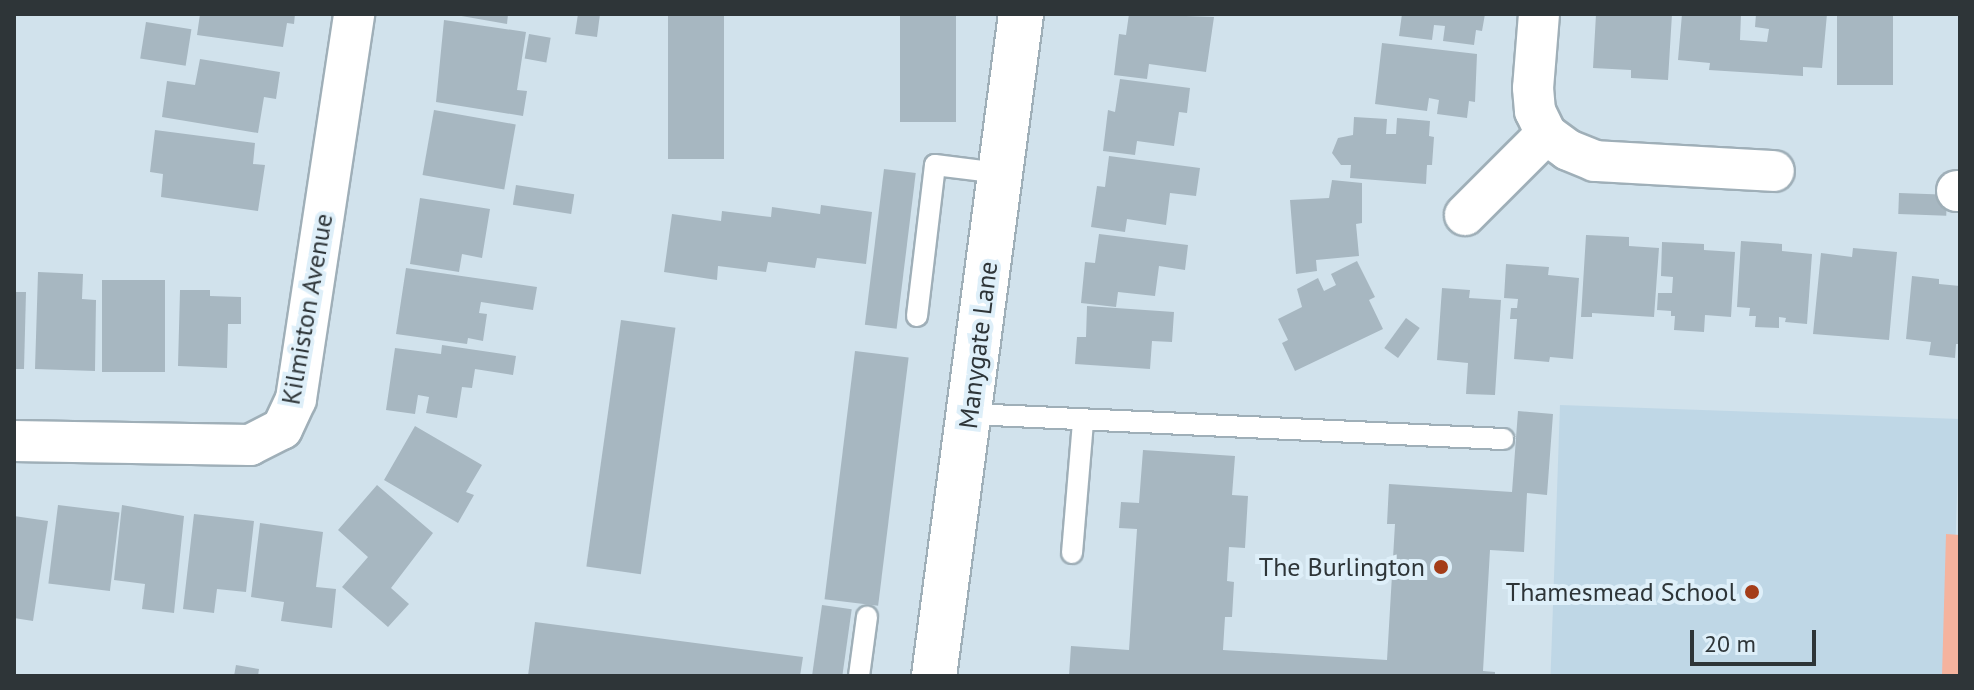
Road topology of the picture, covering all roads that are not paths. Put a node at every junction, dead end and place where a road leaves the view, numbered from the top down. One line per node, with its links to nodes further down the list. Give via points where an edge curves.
1 (354, 14): 12 (street, Kilmiston Avenue, via 296,399 282,429 250,445)
2 (1021, 14): 6 (street, Manygate Lane)
3 (1539, 14): 4 (street, via 1533,88 1535,111)
4 (1546, 134): 5 (street, via 1595,161); 7 (street)
5 (1774, 171)
6 (999, 173): 8 (lane, via 935,165); 9 (street, Manygate Lane)
7 (1465, 215)
8 (917, 316)
9 (971, 414): 10 (lane); 16 (street, Manygate Lane)
10 (1083, 421): 11 (lane); 13 (lane)
11 (1503, 439)
12 (14, 441)
13 (1072, 553)
14 (867, 617): 15 (lane)
15 (859, 676)
16 (934, 676)

